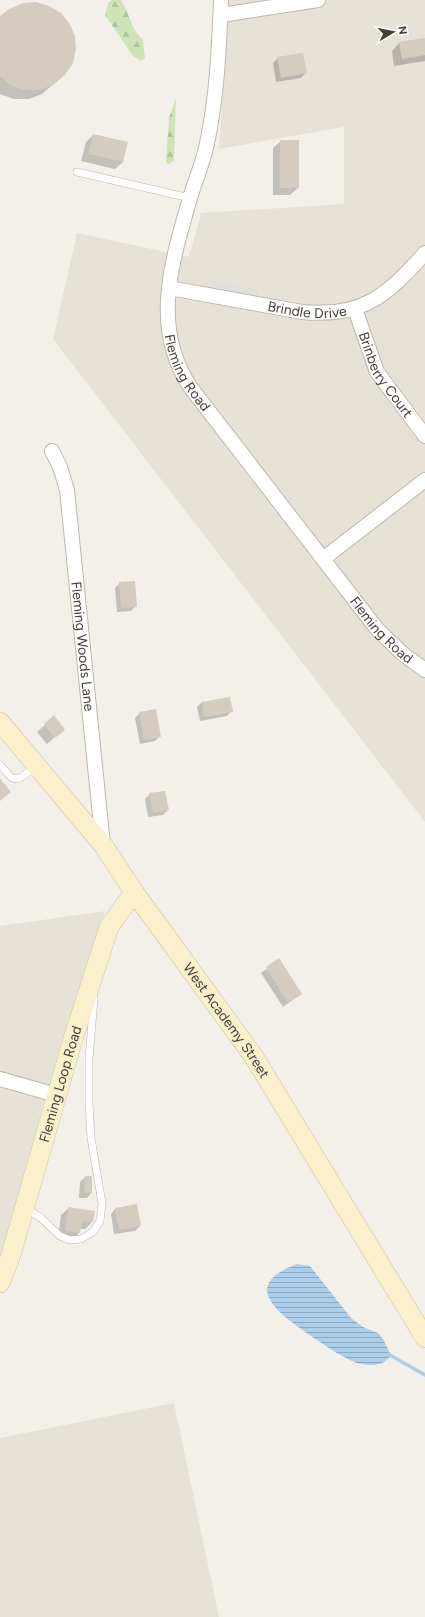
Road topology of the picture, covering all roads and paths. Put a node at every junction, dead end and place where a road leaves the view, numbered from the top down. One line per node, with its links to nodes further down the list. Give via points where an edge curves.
1 (221, 0): 3 (street, Fleming Road)
2 (318, 0): 3 (street)
3 (220, 15): 5 (street, Fleming Road, via 217,80 206,149)
4 (77, 172): 5 (lane)
5 (190, 198): 7 (street, Fleming Road)
6 (425, 253): 8 (street, Brindle Drive, via 390,290)
7 (169, 288): 8 (street, Brindle Drive, via 318,314); 12 (street, Fleming Road, via 169,340 181,374)
8 (355, 309): 9 (street, Brinberry Court, via 377,372)
9 (425, 436)
10 (52, 451): 17 (street, Fleming Woods Lane, via 67,490)
11 (425, 480): 12 (street)
12 (323, 559): 13 (street, Fleming Road, via 389,642)
13 (425, 670)
14 (0, 722): 16 (main road, West Academy Street)
15 (0, 765): 16 (lane, via 12,778 18,779)
16 (37, 766): 17 (main road, West Academy Street)
17 (103, 844): 18 (main road, West Academy Street)
18 (134, 892): 19 (main road, Fleming Loop Road, via 109,927); 24 (main road, West Academy Street, via 254,1057)
19 (94, 971): 21 (main road, Fleming Loop Road); 22 (lane, via 89,1103 91,1138 102,1203 100,1221 93,1232 81,1239 70,1240 60,1236 41,1218)
20 (0, 1079): 21 (street)
21 (56, 1095): 22 (main road, Fleming Loop Road)
22 (24, 1207): 23 (main road, Fleming Loop Road, via 10,1258)
23 (0, 1283)
24 (424, 1334)

